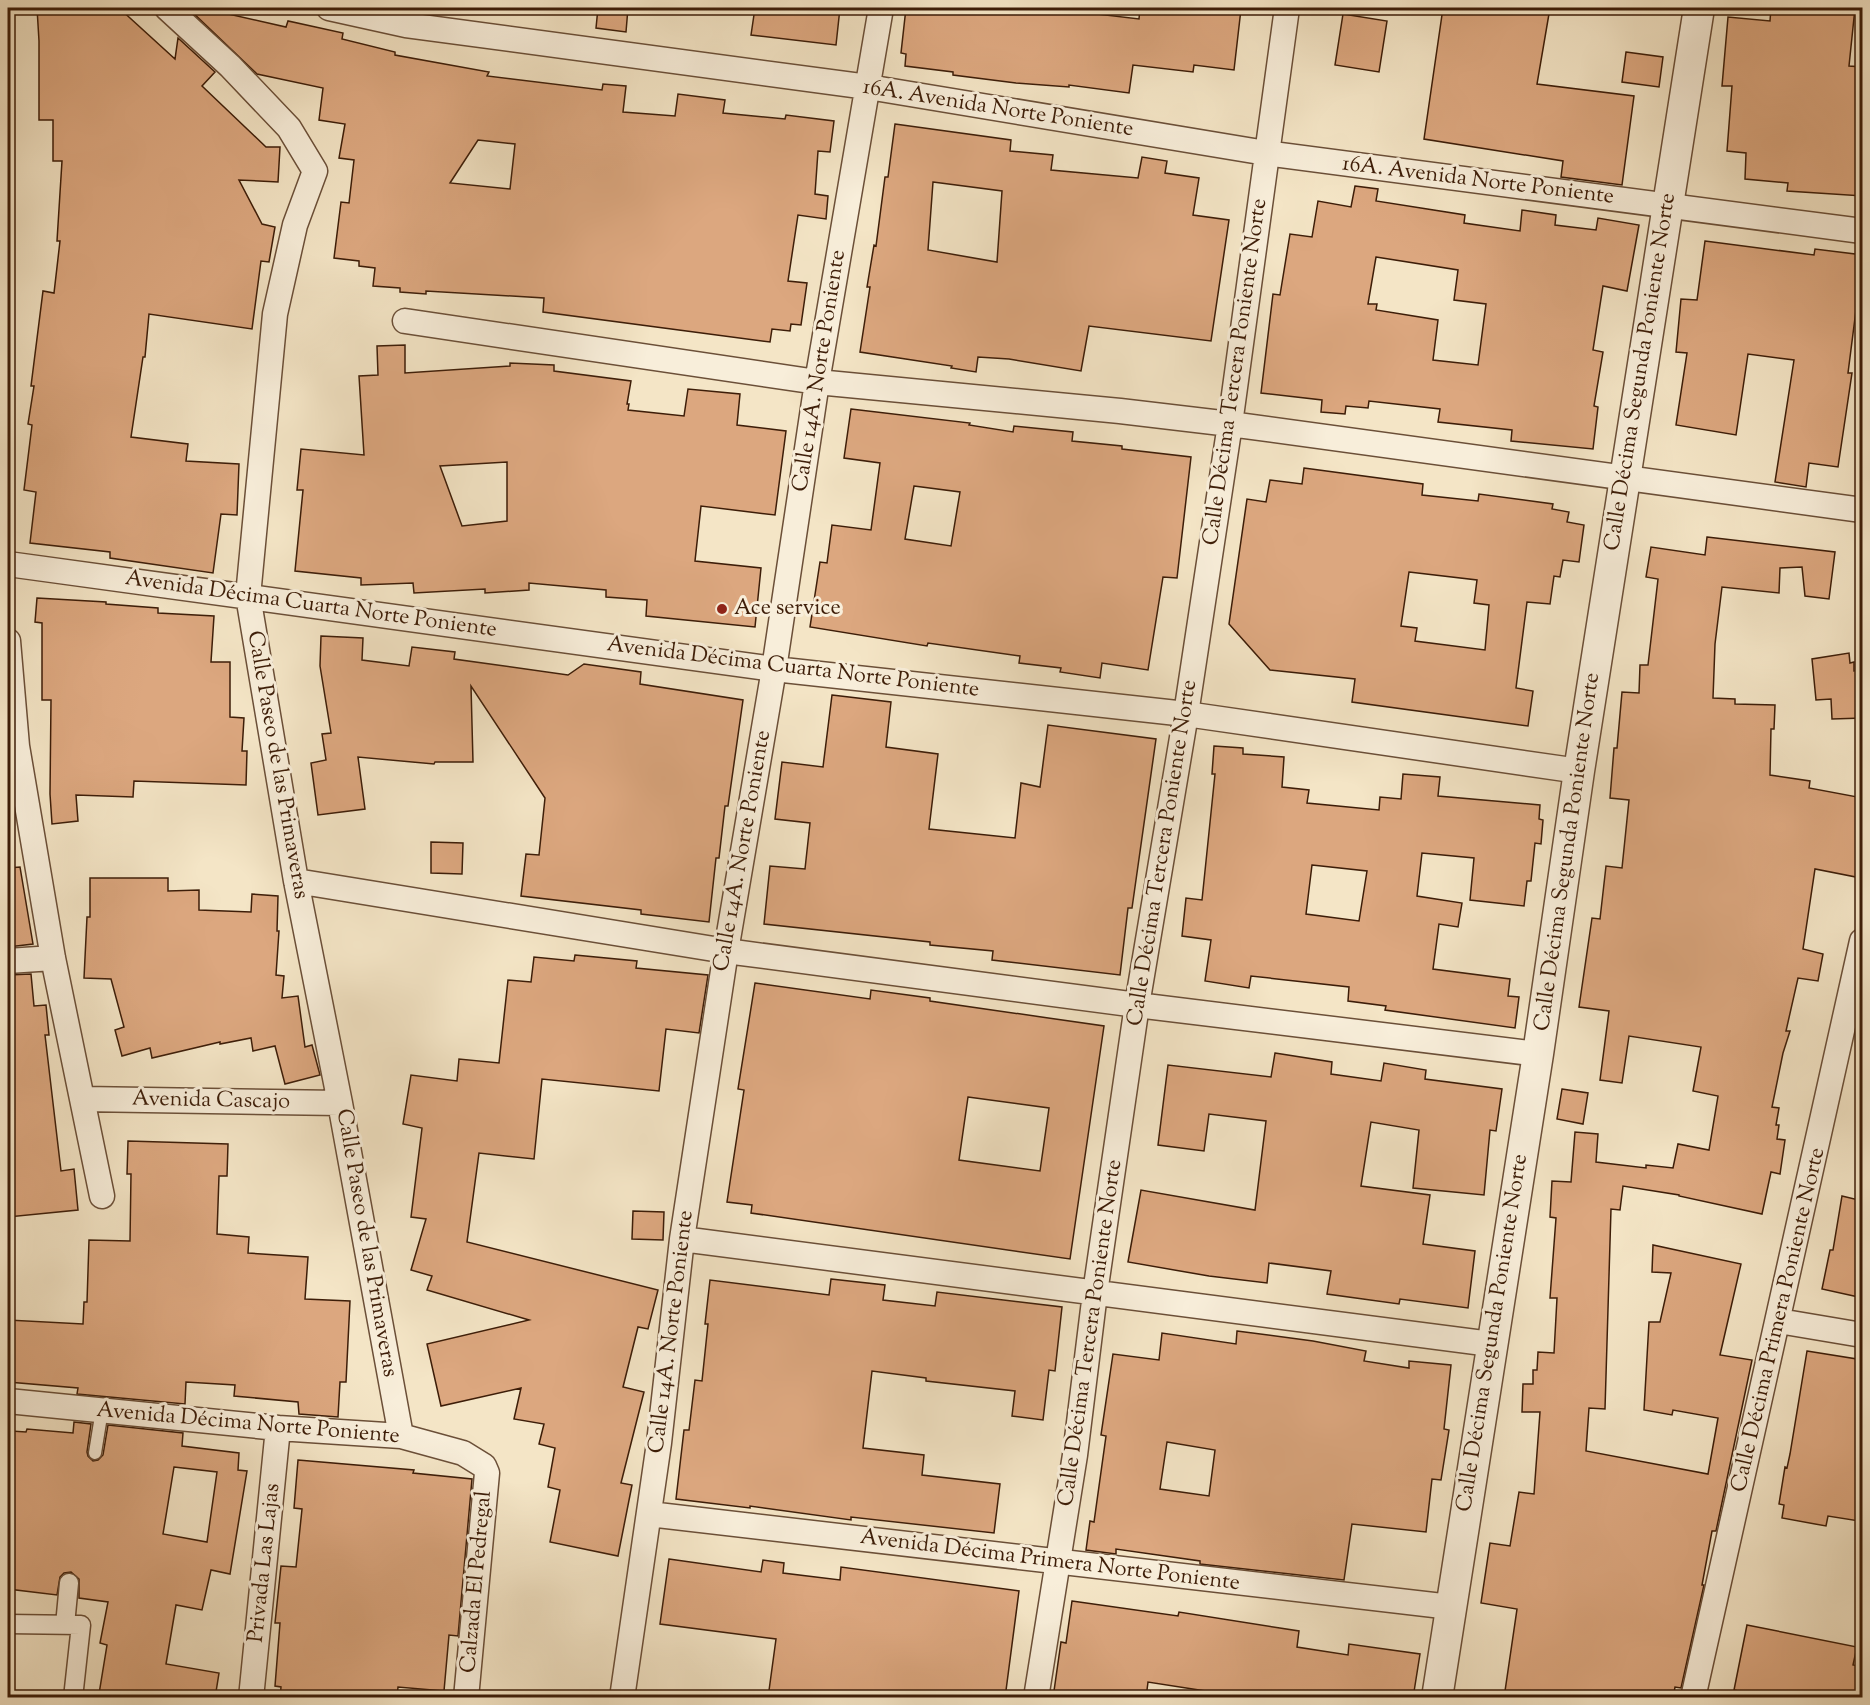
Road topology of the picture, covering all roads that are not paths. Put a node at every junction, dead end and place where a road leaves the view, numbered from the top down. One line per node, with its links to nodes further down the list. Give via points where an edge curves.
1 (167, 8): 16 (street, Calle Paseo de las Primaveras, via 289,128 315,171 295,225 275,314)
2 (329, 8): 6 (street, 16A. Avenida Norte Poniente, via 406,25)
3 (881, 8): 6 (street, Calle 14A. Norte Poniente)
4 (1287, 8): 7 (street, Calle Décima Tercera Poniente Norte)
5 (1699, 8): 8 (street, Calle Décima Segunda Poniente Norte)
6 (868, 87): 7 (street, 16A. Avenida Norte Poniente); 11 (street, Calle 14A. Norte Poniente)
7 (1266, 153): 8 (street, 16A. Avenida Norte Poniente); 12 (street, Calle Décima Tercera Poniente Norte)
8 (1667, 205): 9 (street, 16A. Avenida Norte Poniente); 13 (street, Calle Décima Segunda Poniente Norte)
9 (1863, 231)
10 (405, 321): 11 (street)
11 (817, 382): 12 (street); 18 (street, Calle 14A. Norte Poniente)
12 (1230, 424): 13 (street); 19 (street, Calle Décima Tercera Poniente Norte)
13 (1624, 479): 14 (street); 21 (street, Calle Décima Segunda Poniente Norte)
14 (1863, 510)
15 (8, 564): 16 (street, Avenida Décima Cuarta Norte Poniente)
16 (248, 596): 18 (street, Avenida Décima Cuarta Norte Poniente); 22 (street, Calle Paseo de las Primaveras)
17 (8, 641): 20 (street)
18 (774, 669): 19 (street, Avenida Décima Cuarta Norte Poniente); 24 (street, Calle 14A. Norte Poniente)
19 (1186, 714): 21 (street, Avenida Décima Cuarta Norte Poniente); 27 (street, Calle Décima Tercera Poniente Norte)
20 (12, 747): 25 (street)
21 (1579, 771): 28 (street, Calle Décima Segunda Poniente Norte)
22 (296, 881): 24 (street); 30 (street, Calle Paseo de las Primaveras)
23 (1863, 941): 34 (street, Calle Décima Primera Poniente Norte)
24 (726, 951): 27 (street); 32 (street, Calle 14A. Norte Poniente)
25 (53, 958): 26 (street); 29 (street)
26 (8, 961)
27 (1137, 1005): 28 (street); 33 (street, Calle Décima Tercera Poniente Norte)
28 (1538, 1054): 36 (street, Calle Décima Segunda Poniente Norte)
29 (82, 1099): 30 (street, Avenida Cascajo); 31 (street)
30 (340, 1102): 40 (street, Calle Paseo de las Primaveras)
31 (102, 1196)
32 (682, 1239): 33 (street); 43 (street, Calle 14A. Norte Poniente)
33 (1095, 1293): 36 (street); 44 (street, Calle Décima Tercera Poniente Norte)
34 (1779, 1321): 35 (street); 55 (street, Calle Décima Primera Poniente Norte)
35 (1863, 1335)
36 (1491, 1344): 46 (street, Calle Décima Segunda Poniente Norte)
37 (8, 1401): 38 (street, Avenida Décima Norte Poniente)
38 (102, 1410): 39 (street, Avenida Décima Norte Poniente); 41 (lane)
39 (278, 1428): 40 (street, Avenida Décima Norte Poniente); 50 (street, Privada Las Lajas)
40 (401, 1436): 42 (street, Avenida Décima Norte Poniente, via 463,1454)
41 (95, 1454)
42 (484, 1466): 51 (street, Calzada El Pedregal, via 487,1473)
43 (649, 1514): 44 (street, Avenida Décima Primera Norte Poniente); 52 (street, Calle 14A. Norte Poniente)
44 (1058, 1562): 46 (street, Avenida Décima Primera Norte Poniente); 53 (street, Calle Décima Tercera Poniente Norte)
45 (69, 1583): 48 (street)
46 (1450, 1607): 54 (street, Calle Décima Segunda Poniente Norte)
47 (8, 1624): 48 (street)
48 (65, 1625): 49 (street, via 81,1625)
49 (73, 1698)
50 (251, 1698)
51 (466, 1698)
52 (622, 1698)
53 (1036, 1698)
54 (1437, 1698)
55 (1693, 1698)

